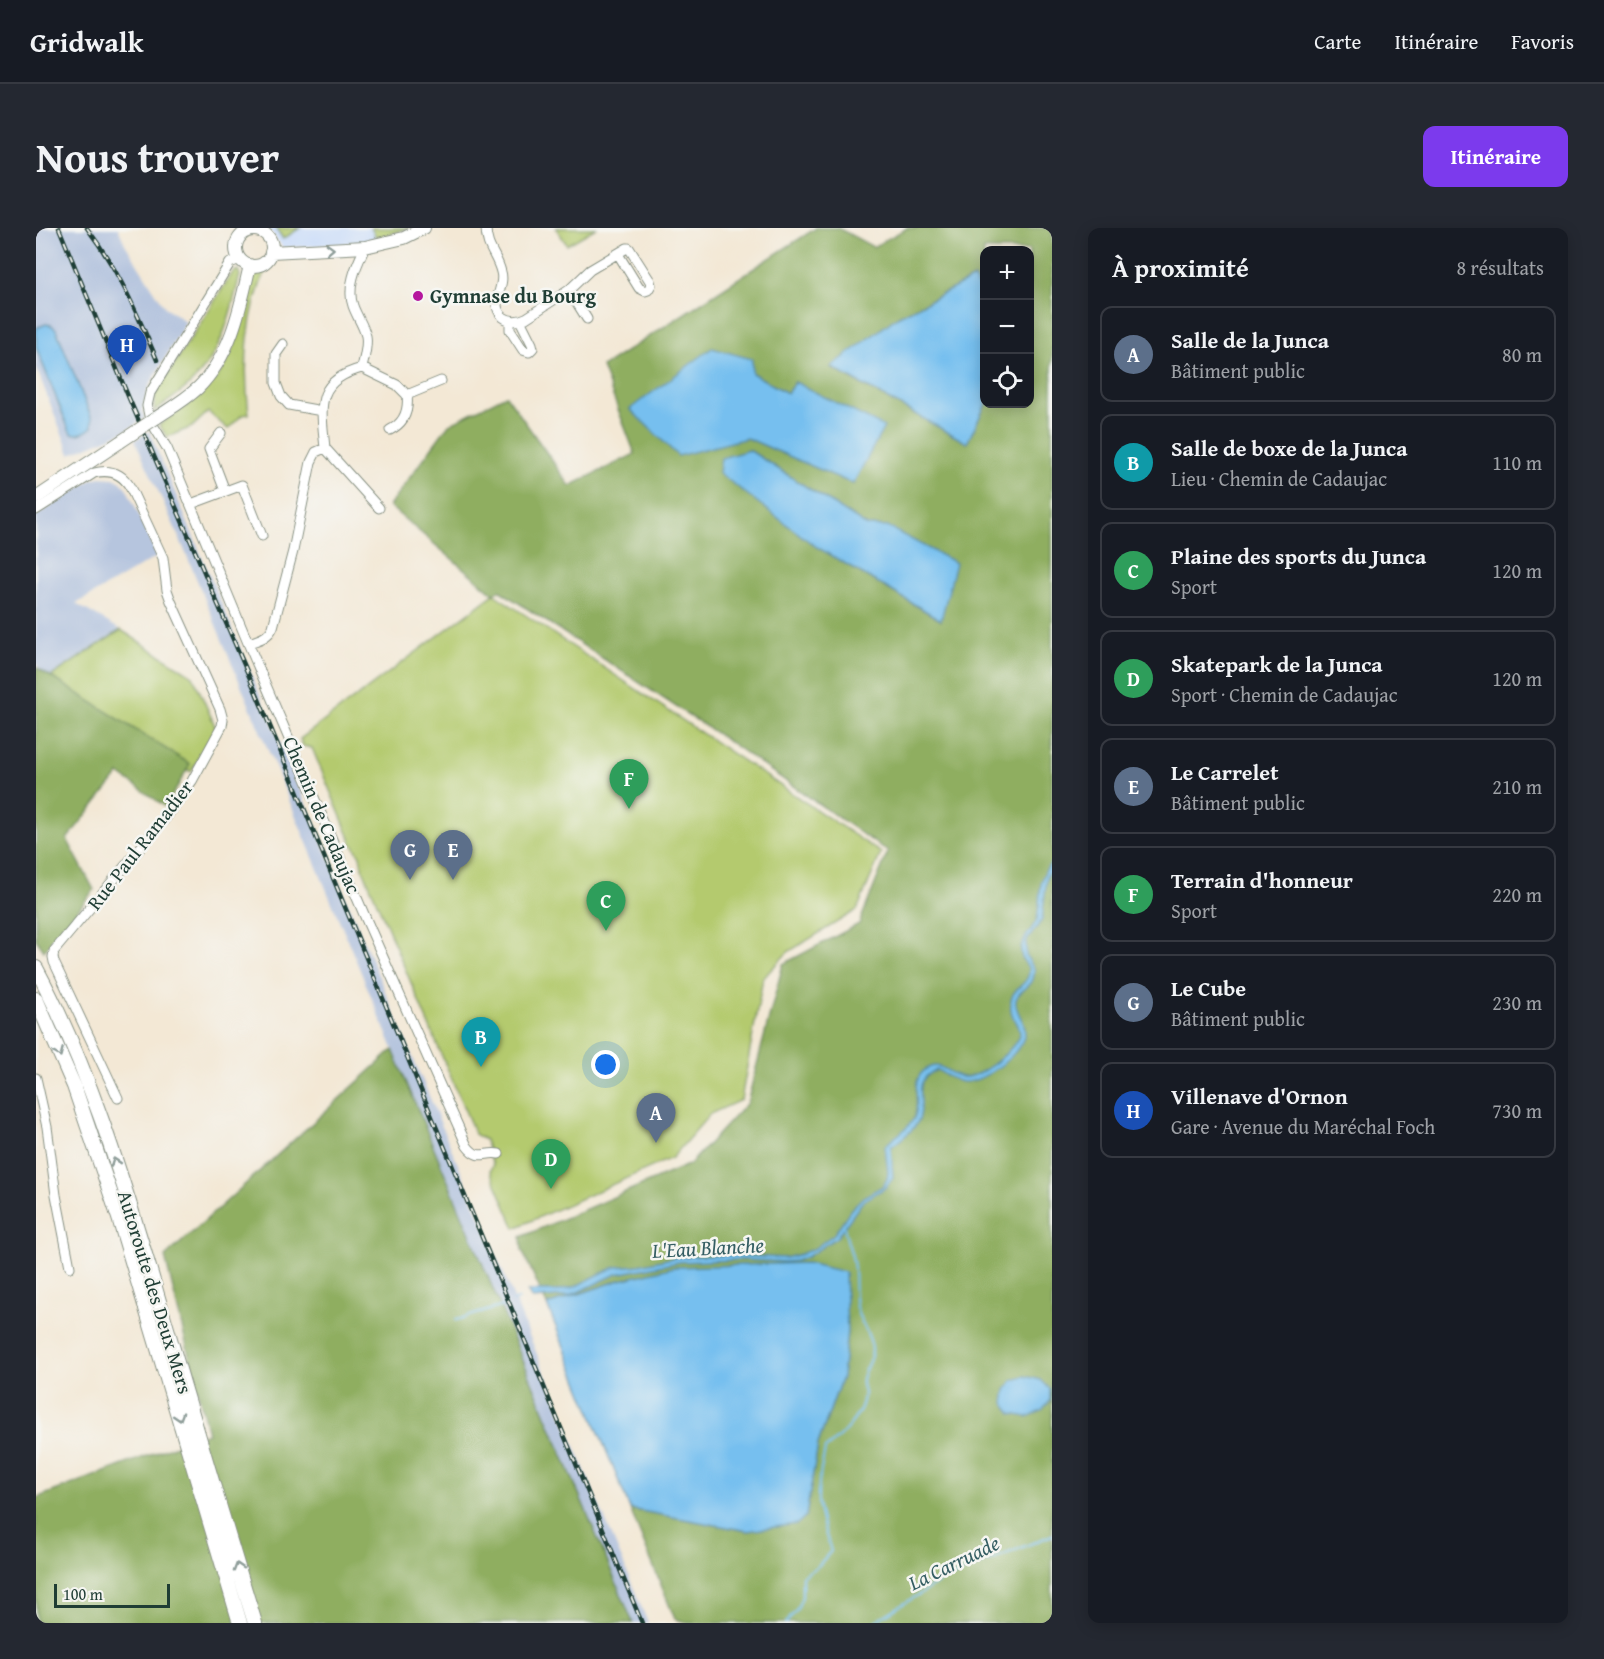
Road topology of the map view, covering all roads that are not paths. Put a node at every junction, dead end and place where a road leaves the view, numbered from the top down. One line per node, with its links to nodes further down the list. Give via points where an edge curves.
1 (424, 228): 4 (main road, via 398,240)
2 (486, 228): 8 (street, via 487,242 502,278 497,309 504,317 515,320)
3 (251, 229): 5 (main road, via 267,236); 7 (main road, via 236,247)
4 (365, 247): 5 (main road, one-way to 4); 11 (street, via 351,289 352,304 366,338)
5 (271, 252): 7 (main road, via 261,265)
6 (618, 254): 8 (street, via 590,270)
7 (245, 262): 19 (main road, bridge, via 234,326 226,348 205,379 156,418); 20 (street, Chemin de Cadaujac, via 230,263 148,400 150,420)
8 (569, 291): 9 (street)
9 (587, 319)
10 (283, 344): 14 (street, via 276,354 280,396 289,405)
11 (362, 368): 13 (street, via 397,384); 14 (street, via 344,374 330,385)
12 (441, 381): 13 (street)
13 (407, 395): 15 (street, via 402,423)
14 (322, 411): 17 (street)
15 (390, 430)
16 (221, 433): 18 (street, via 208,449)
17 (325, 448): 21 (street); 24 (street, via 316,452 311,462 273,627 264,637)
18 (225, 491): 20 (street); 23 (street, via 242,484)
19 (36, 498)
20 (191, 504): 24 (street, Chemin de Cadaujac)
21 (379, 508)
22 (36, 510): 28 (street, Rue Paul Ramadier, via 94,473 110,471 124,479 162,555 168,595 223,720 192,781 167,816 54,951 54,962)
23 (262, 536)
24 (248, 643): 29 (street, Chemin de Cadaujac, via 467,1146 478,1155)
25 (36, 968): 32 (highway, Autoroute des Deux Mers, one-way to 25, via 132,1212 86,1078)
26 (36, 999): 31 (highway, Autoroute des Deux Mers, one-way to 31, via 74,1086 119,1218)
27 (36, 1078): 30 (street)
28 (118, 1098)
29 (499, 1154)
30 (70, 1267)
31 (240, 1623)
32 (255, 1623)

